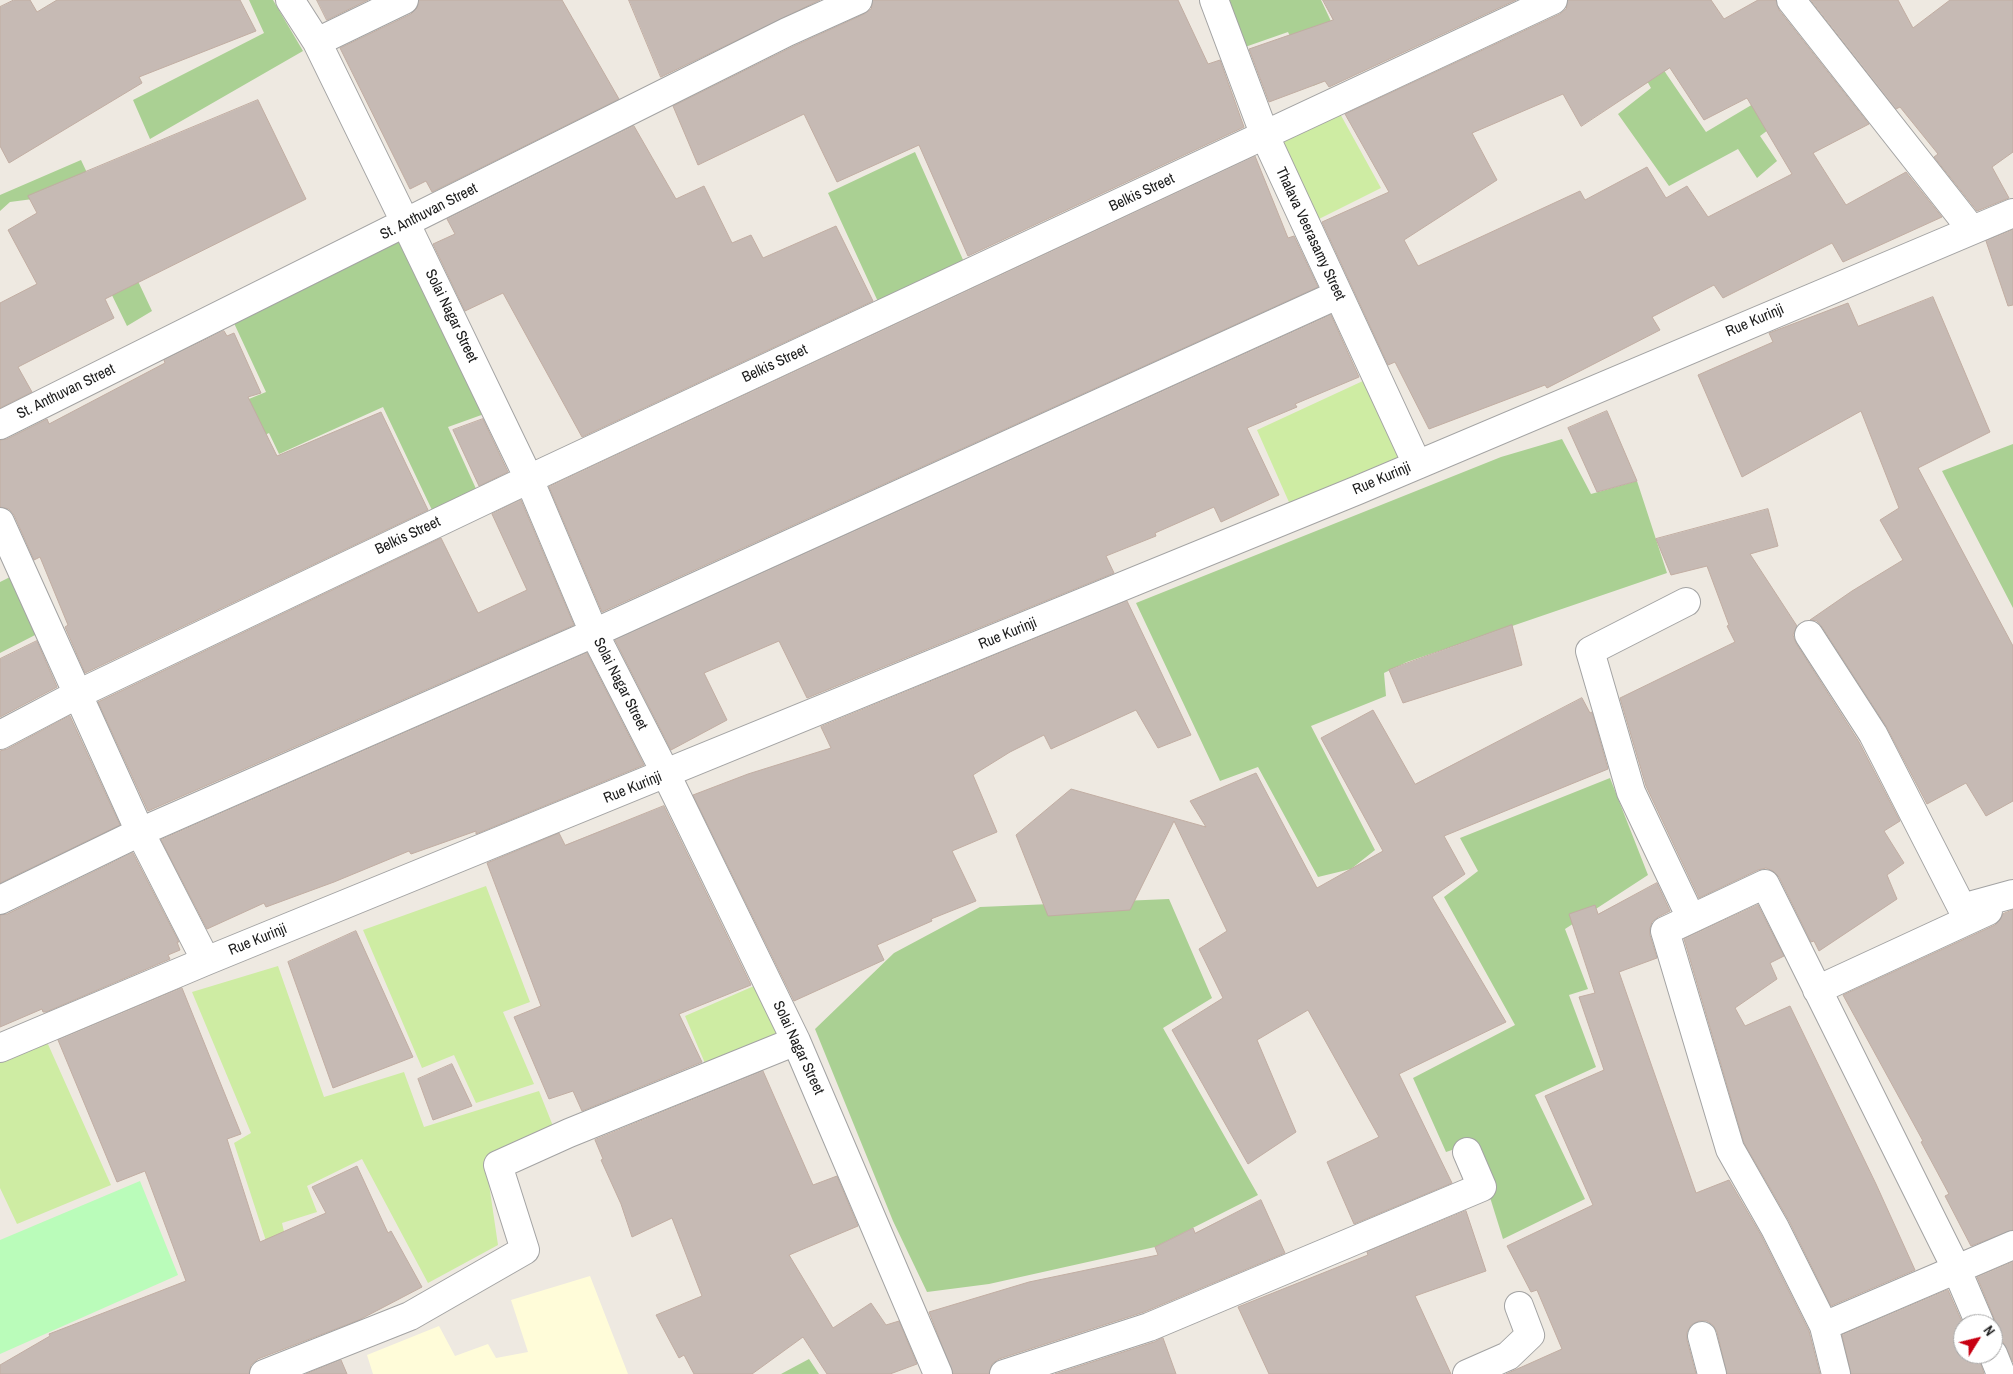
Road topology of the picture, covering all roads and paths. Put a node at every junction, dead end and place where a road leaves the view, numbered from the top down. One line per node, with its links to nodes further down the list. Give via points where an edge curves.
1 (290, 0): 7 (street, Solai Nagar Street)
2 (404, 0): 7 (street)
3 (858, 0): 10 (street, St. Anthuvan Street)
4 (1214, 0): 8 (street, Thalava Veerasamy Street)
5 (1553, 0): 8 (street, Belkis Street)
6 (1791, 0): 11 (street)
7 (317, 42): 10 (street, Solai Nagar Street)
8 (1265, 136): 12 (street, Thalava Veerasamy Street); 15 (street, Belkis Street)
9 (2013, 213): 11 (street, Rue Kurinji)
10 (406, 224): 13 (street, St. Anthuvan Street); 15 (street, Solai Nagar Street)
11 (1972, 230): 14 (street, Rue Kurinji)
12 (1337, 295): 14 (street, Thalava Veerasamy Street); 18 (street)
13 (0, 425)
14 (1417, 464): 22 (street, Rue Kurinji)
15 (529, 479): 18 (street, Solai Nagar Street); 20 (street, Belkis Street)
16 (0, 522): 20 (street)
17 (1686, 602): 27 (street, via 1590,650 1631,792)
18 (594, 632): 22 (street, Solai Nagar Street); 23 (street)
19 (1809, 635): 24 (street, via 1873,734 1962,908)
20 (78, 694): 21 (street, Belkis Street); 23 (street)
21 (0, 735)
22 (666, 774): 28 (street, Rue Kurinji); 30 (street, Solai Nagar Street)
23 (140, 832): 26 (street); 28 (street)
24 (2013, 894)
25 (2013, 899): 29 (street)
26 (0, 900)
27 (1691, 918): 29 (street, via 1765,884); 37 (street, via 1665,931 1730,1149 1775,1228)
28 (206, 961): 31 (street, Rue Kurinji)
29 (1817, 990): 34 (street)
30 (796, 1041): 39 (street, via 498,1165 525,1250 410,1316); 40 (street, Solai Nagar Street)
31 (0, 1048)
32 (1466, 1152): 41 (street, via 1482,1188 1148,1327)
33 (2013, 1245): 34 (street)
34 (1956, 1268): 36 (street); 37 (street)
35 (1519, 1306): 42 (street, via 1530,1335 1508,1356)
36 (1976, 1314)
37 (1824, 1326): 44 (street)
38 (1702, 1336): 43 (street)
39 (264, 1374)
40 (938, 1374)
41 (1004, 1374)
42 (1467, 1374)
43 (1712, 1374)
44 (1836, 1374)

